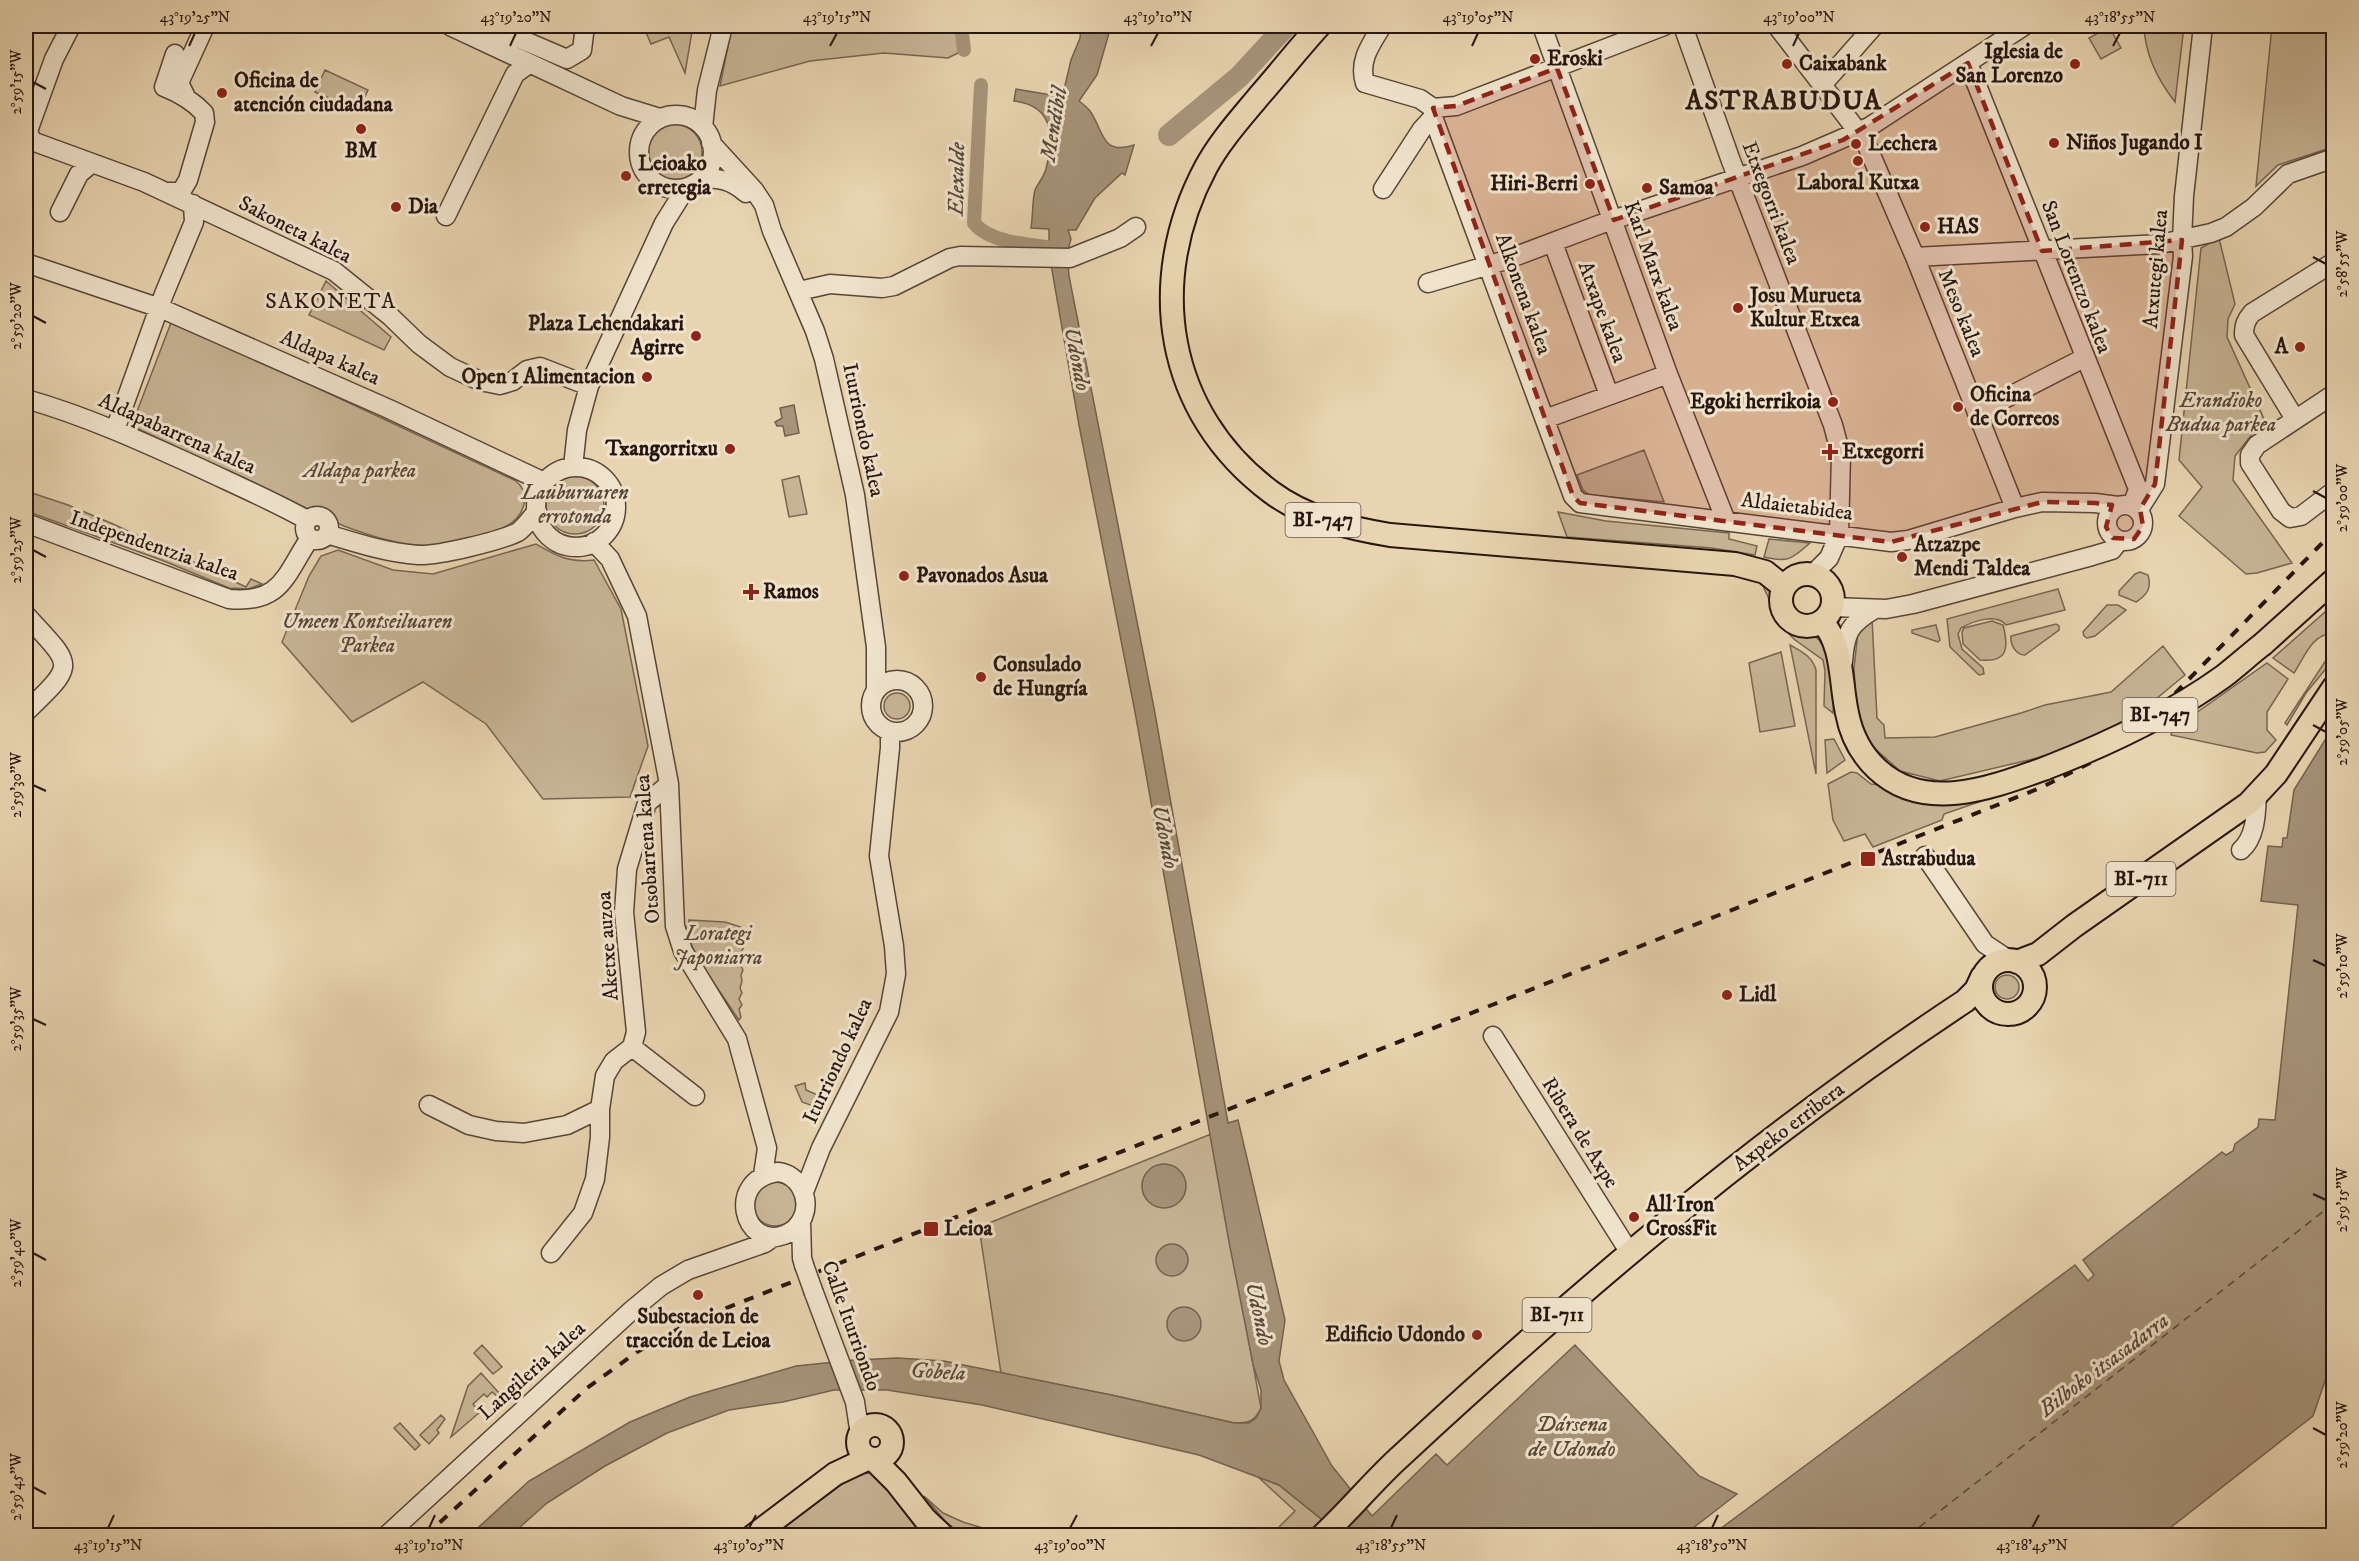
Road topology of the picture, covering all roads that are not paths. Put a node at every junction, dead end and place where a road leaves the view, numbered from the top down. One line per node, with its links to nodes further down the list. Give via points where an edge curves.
1 (71, 26): 32 (street, via 54,59 28,131 32,141)
2 (205, 26): 23 (street, via 179,83)
3 (450, 26): 19 (street)
4 (490, 26): 16 (street)
5 (585, 26): 16 (street, via 582,50 567,59)
6 (723, 26): 22 (street)
7 (1319, 26): 84 (main road, BI-747, via 1232,128 1206,167 1185,215 1177,246 1171,287 1177,350 1187,386 1233,458 1280,498 1326,521 1356,529 1735,564 1765,572)
8 (1382, 26): 25 (street, via 1365,54 1365,83 1420,99)
9 (1542, 26): 20 (street, Karl Marx kalea)
10 (1664, 26): 20 (street)
11 (1683, 26): 33 (street, Etxegorri kalea)
12 (1777, 26): 21 (street, Meso kalea)
13 (1874, 26): 21 (street)
14 (2024, 26): 18 (street)
15 (2203, 26): 47 (street, Atxutegi kalea)
16 (511, 29)
17 (175, 54): 23 (street, via 164,87)
18 (1968, 63): 28 (street); 49 (street, San Lorentzo kalea)
19 (529, 64): 24 (street); 41 (street, via 515,74)
20 (1557, 68): 25 (street); 42 (street, Karl Marx kalea)
21 (1822, 85): 28 (street, Meso kalea)
22 (707, 90): 26 (street); 29 (street)
23 (185, 95): 37 (street, via 204,116 188,180 181,192)
24 (621, 106): 27 (street); 30 (street)
25 (1433, 113): 36 (street); 53 (street, Alkonena kalea)
26 (686, 116): 27 (street); 29 (street)
27 (660, 118): 30 (street)
28 (1859, 132): 33 (street); 50 (street, Meso kalea)
29 (707, 135): 34 (street, via 711,163); 46 (street, Iturriondo kalea, via 754,190 764,205)
30 (643, 136): 35 (street, via 639,158 643,169)
31 (2334, 158): 47 (street, via 2288,174 2226,227)
32 (92, 163): 37 (street); 39 (street, via 79,174)
33 (1737, 178): 42 (street); 79 (street, Etxegorri kalea, via 1836,435 1841,455)
34 (693, 183): 35 (street, via 668,188); 44 (street); 46 (street, Iturriondo kalea, via 723,179 737,185 753,199)
35 (659, 185): 44 (street)
36 (1383, 189)
37 (167, 192): 38 (street)
38 (193, 204): 40 (street, Sakoneta kalea); 43 (street)
39 (60, 212)
40 (211, 213): 43 (street); 59 (street, Sakoneta kalea, via 334,272 419,344 450,367 480,381 500,385 540,367)
41 (446, 216)
42 (1614, 220): 48 (street); 58 (street, Karl Marx kalea)
43 (194, 222): 56 (street)
44 (664, 223): 59 (street)
45 (1136, 227): 55 (street, via 1120,238 1070,258 960,256 894,286 830,284)
46 (772, 231): 55 (street, Iturriondo kalea)
47 (2181, 240): 49 (street); 72 (street, Atxutegi kalea, via 2183,256 2155,484)
48 (1553, 243): 53 (street); 61 (street, Atxape kalea)
49 (2042, 251): 50 (street); 57 (street, San Lorentzo kalea)
50 (1915, 256): 63 (street, Meso kalea)
51 (2334, 262): 65 (street, via 2252,313 2244,327 2244,334)
52 (26, 263): 56 (street, Aldapa kalea)
53 (1488, 264): 54 (street); 64 (street, Alkonena kalea)
54 (1428, 283)
55 (799, 291): 88 (street, Iturriondo kalea, via 824,358 855,495)
56 (160, 308): 66 (street); 68 (street, Aldapa kalea)
57 (2084, 358): 63 (street); 72 (street, San Lorentzo kalea, via 2138,489)
58 (1668, 374): 61 (street); 74 (street, Karl Marx kalea)
59 (589, 386): 67 (street, via 577,430)
60 (2334, 394): 65 (street)
61 (1609, 395): 64 (street)
62 (26, 399): 66 (street, Aldapabarrena kalea)
63 (1977, 413): 71 (street, Meso kalea)
64 (1545, 419): 70 (street, Alkonena kalea)
65 (2295, 419): 69 (street, via 2257,445 2250,454 2250,463 2281,511 2290,518 2301,516)
66 (115, 430): 77 (street, Aldapabarrena kalea, via 239,486)
67 (573, 467): 68 (street, via 562,469); 80 (street, via 593,471 609,484 614,496 612,523)
68 (544, 482): 73 (street, via 538,494)
69 (2334, 491)
70 (1573, 496): 74 (street, Aldaietabidea, via 1580,503)
71 (2015, 508): 72 (street, via 2042,502); 79 (street, Aldaietabidea, via 1908,540 1891,542)
72 (2130, 508): 81 (street, via 2143,520 2139,536); 81 (street, via 2108,514 2106,527)
73 (537, 511): 76 (street); 78 (street)
74 (1726, 521): 79 (street, Aldaietabidea)
75 (26, 523): 77 (street, Independentzia kalea, via 229,599 245,600 261,598 288,578)
76 (520, 530): 77 (street, Aldapabarrena kalea, via 481,544 420,555 378,549); 78 (street)
77 (315, 531)
78 (545, 532): 80 (street, via 568,546 581,546)
79 (1839, 535): 82 (street, via 1829,558)
80 (599, 538): 96 (street, Otsobarrena kalea, via 638,616)
81 (2119, 541): 85 (street, via 2112,550 2082,559 1913,604)
82 (1813, 574): 84 (main road, via 1796,575); 86 (main road, BI-747, via 1832,590)
83 (2332, 582): 89 (main road, BI-747, bridge, via 2263,644 2185,701 2102,746 1984,788 1948,794 1923,792 1898,783 1872,764 1858,743 1846,712)
84 (1784, 587): 86 (main road, via 1781,604 1788,618 1811,626)
85 (1875, 609): 86 (street); 89 (street, via 1855,621 1849,630)
86 (1827, 614): 89 (main road, BI-747)
87 (26, 615): 94 (street, via 54,645 64,664 56,684)
88 (876, 648): 91 (street, Iturriondo kalea, via 884,668); 93 (street, Iturriondo kalea)
89 (1842, 669)
90 (2334, 677): 98 (main road, Axpeko erribera / BI-711, via 2272,769)
91 (902, 681): 93 (street, via 888,682); 95 (street, Iturriondo kalea, via 916,688 922,711 914,726)
92 (2334, 687): 97 (main road, Axpeko erribera / BI-711, via 2276,774)
93 (876, 691): 95 (street, Iturriondo kalea, via 873,715 882,728)
94 (26, 712)
95 (890, 731): 113 (street, Iturriondo kalea, via 879,856 894,946 893,994 889,1012)
96 (669, 784): 109 (street, Aketxe auzoa, via 647,803 627,869 624,912 636,1032); 114 (street, Otsobarrena kalea, via 674,916 679,942 737,1039 766,1148)
97 (2257, 795): 98 (main road, Axpeko erribera / BI-711); 99 (street, via 2249,841)
98 (2220, 824): 101 (main road, Axpeko erribera / BI-711)
99 (2241, 850)
100 (1925, 856): 102 (street)
101 (2063, 935): 103 (main road, Axpeko erribera / BI-711, via 2031,958); 105 (main road, Axpeko erribera / BI-711, via 2044,961)
102 (1985, 944): 103 (street); 104 (street)
103 (2013, 961): 104 (main road, Axpeko erribera / BI-711, via 2000,961); 105 (main road, via 2030,971)
104 (1985, 973): 106 (main road, via 1981,994); 107 (main road, Axpeko erribera / BI-711, via 1972,996)
105 (2035, 986): 106 (main road, Axpeko erribera / BI-711, via 2034,995 2023,1010 2007,1015)
106 (1991, 1009): 107 (main road, Axpeko erribera / BI-711, via 1977,1008)
107 (1934, 1022): 121 (main road, Axpeko erribera / BI-711, via 1785,1128)
108 (1493, 1036): 121 (street, Ribera de Axpe)
109 (632, 1047): 110 (street); 112 (street, via 614,1061 605,1076)
110 (695, 1096)
111 (429, 1105): 112 (street, via 469,1125 524,1133 567,1125)
112 (600, 1109): 120 (street, via 595,1179 583,1213)
113 (819, 1154): 115 (street); 116 (street, Iturriondo kalea)
114 (763, 1175): 115 (street); 117 (street, via 746,1194)
115 (789, 1175): 116 (street)
116 (804, 1192): 118 (street, via 805,1212)
117 (746, 1215): 119 (street, via 758,1232); 122 (street, Langileria kalea, via 736,1244)
118 (801, 1221): 119 (street, via 788,1234); 123 (street, Calle Iturriondo)
119 (776, 1237): 122 (street, Langileria kalea); 123 (street, Calle Iturriondo)
120 (551, 1253)
121 (1630, 1253): 125 (main road, Axpeko erribera / BI-711, via 1395,1462)
122 (720, 1257): 126 (street, Langileria kalea, via 661,1286)
123 (803, 1261): 124 (street, Calle Iturriondo, bridge)
124 (870, 1445): 127 (main road); 128 (main road, via 925,1520)
125 (1323, 1535)
126 (386, 1536)
127 (753, 1536)
128 (943, 1536)

